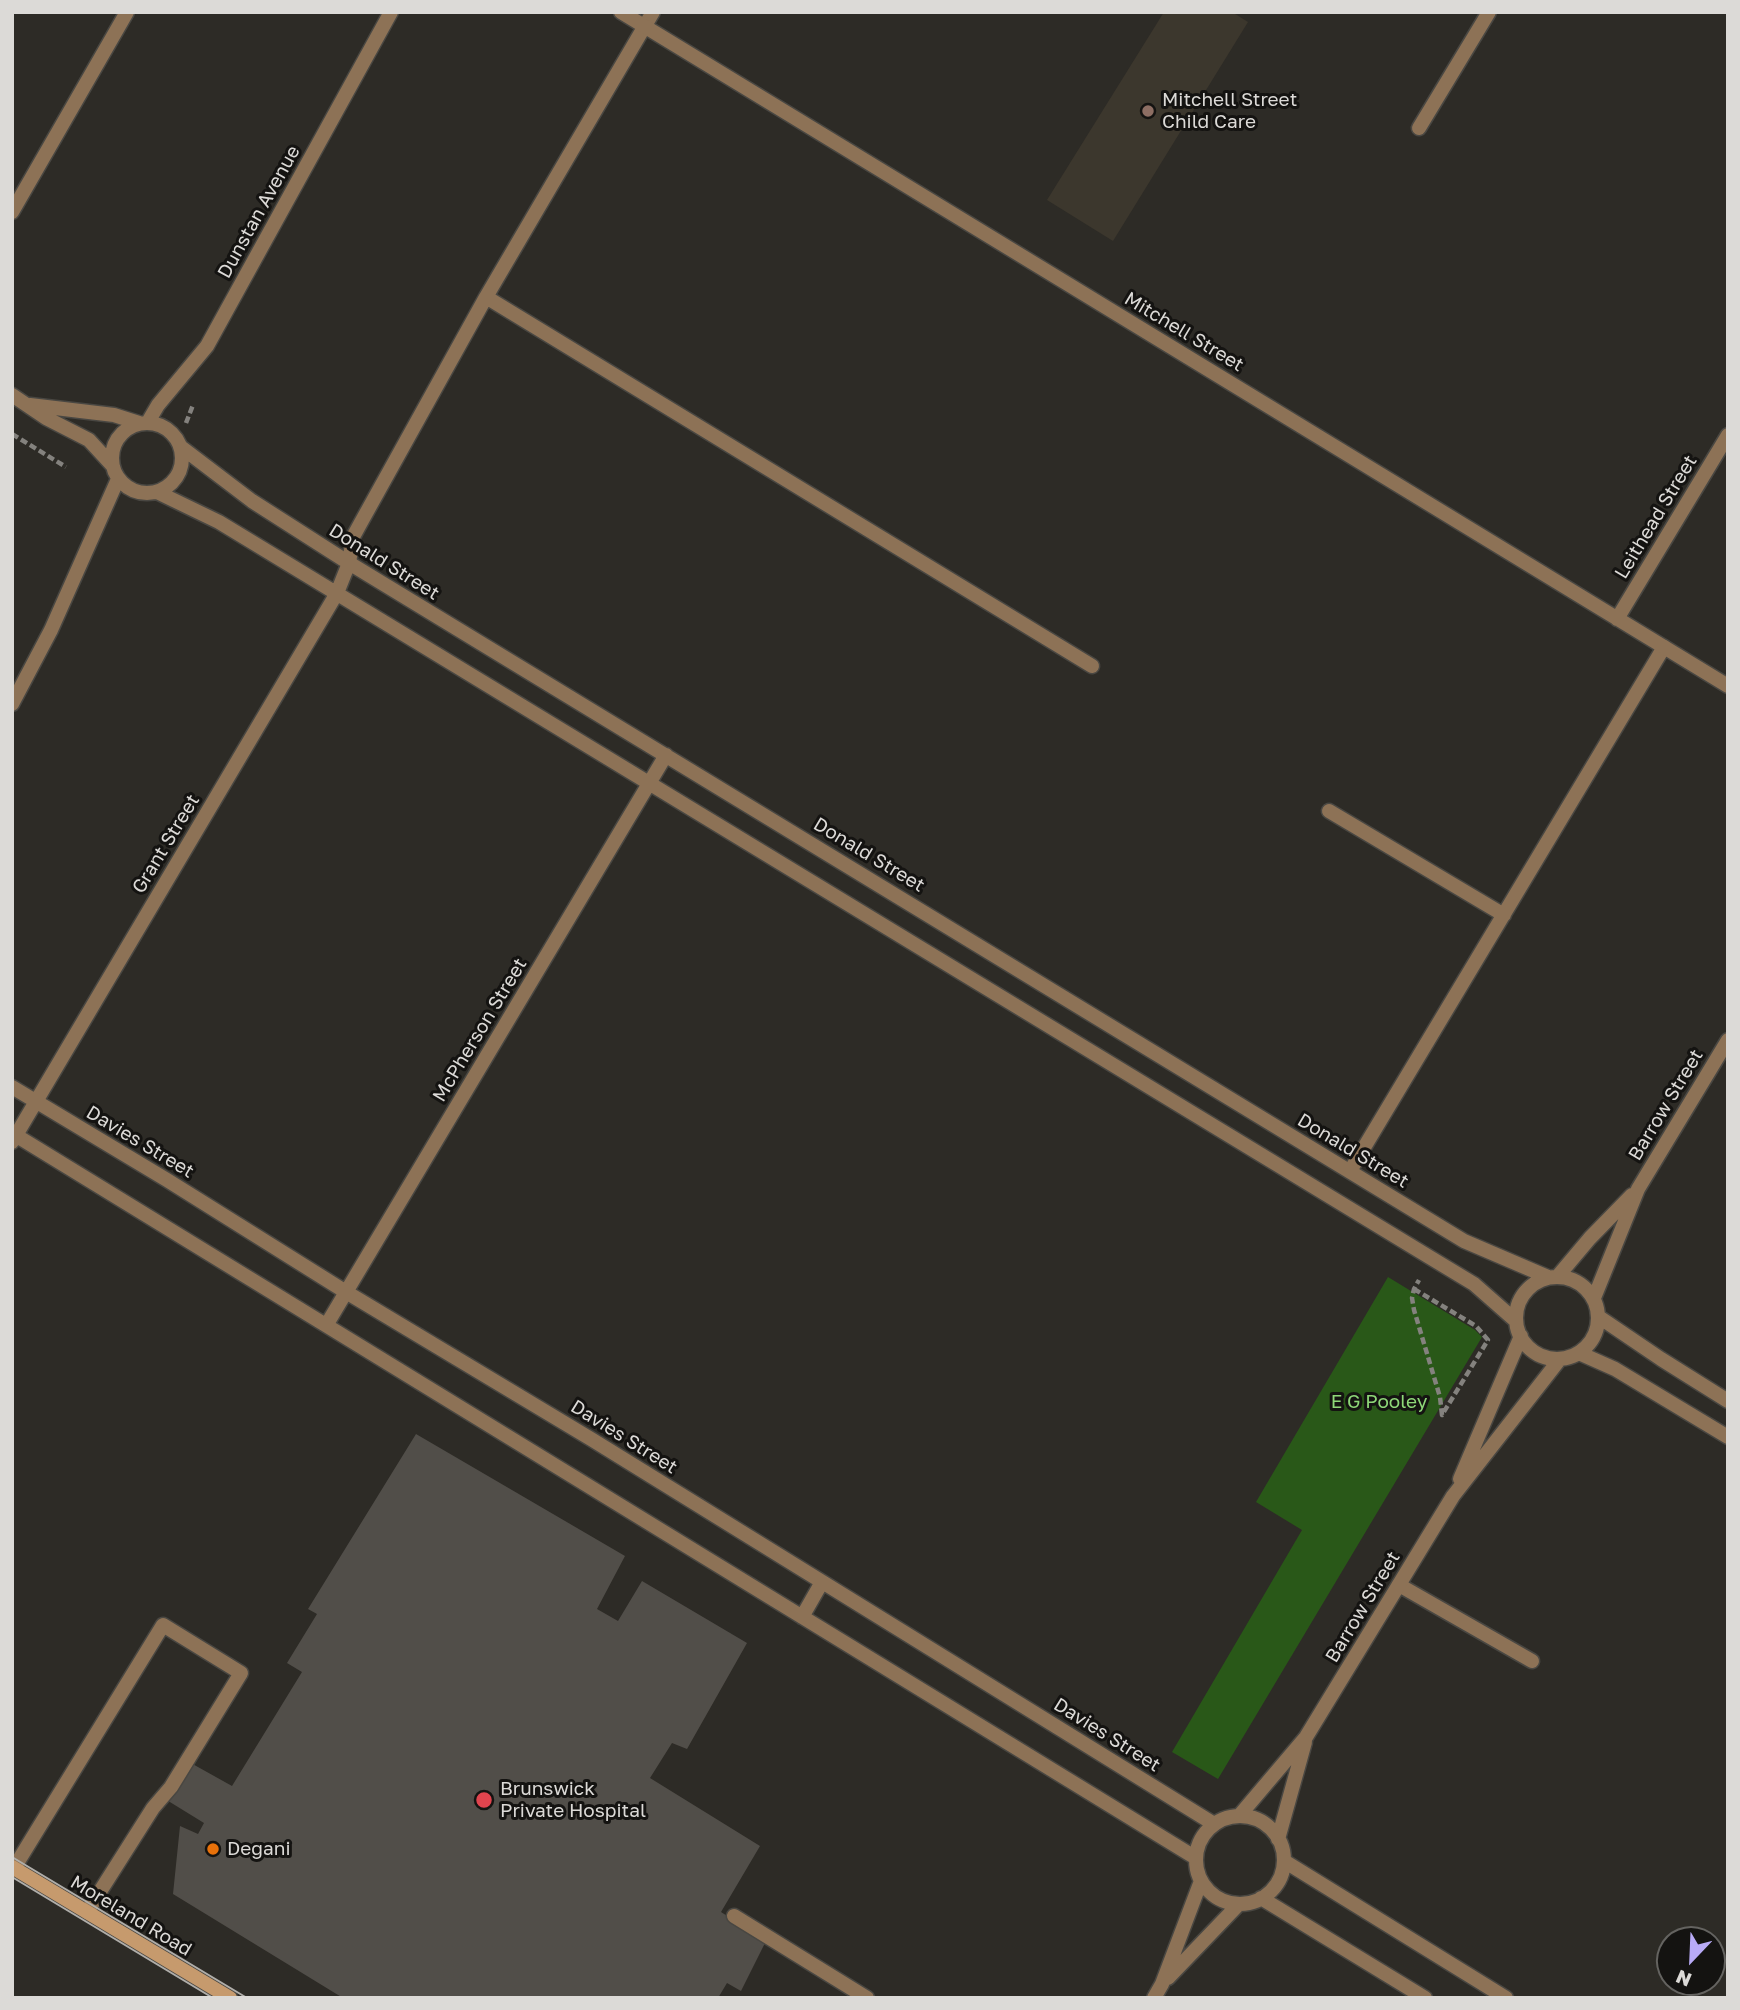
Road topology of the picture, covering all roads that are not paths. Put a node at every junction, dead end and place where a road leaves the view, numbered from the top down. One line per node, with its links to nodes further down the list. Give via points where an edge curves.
1 (127, 12): 8 (street)
2 (391, 12): 12 (street, Dunstan Avenue, via 207,346)
3 (621, 12): 6 (street, Mitchell Street)
4 (653, 12): 6 (street, Grant Street)
5 (1489, 12): 7 (street)
6 (644, 26): 9 (street, Grant Street); 19 (street, Mitchell Street)
7 (1419, 128)
8 (12, 212)
9 (486, 297): 17 (street, Grant Street, via 359,526); 21 (street)
10 (12, 395): 11 (street)
11 (29, 405): 12 (street); 15 (street, via 89,440)
12 (143, 422): 14 (street, via 169,430); 15 (street, via 129,426 114,443)
13 (1728, 435): 19 (street, Leithead Street)
14 (181, 447): 16 (street, via 181,469); 17 (street, Donald Street, via 252,501)
15 (115, 472): 16 (street, via 127,487); 23 (street, via 57,618)
16 (157, 492): 18 (street, via 219,522)
17 (349, 563): 18 (street, Grant Street); 24 (street, Donald Street)
18 (337, 593): 25 (street); 30 (street, Grant Street)
19 (1617, 619): 20 (street, Mitchell Street)
20 (1664, 648): 22 (street, Mitchell Street); 27 (street)
21 (1092, 666)
22 (1728, 685)
23 (12, 704)
24 (666, 755): 25 (street, McPherson Street); 32 (street, Donald Street)
25 (649, 783): 35 (street, McPherson Street); 38 (street, via 1474,1284)
26 (1329, 811): 27 (street)
27 (1504, 915): 32 (street)
28 (1728, 1040): 33 (street, Barrow Street)
29 (12, 1087): 30 (street, Davies Street)
30 (37, 1101): 31 (street, Grant Street); 35 (street, Davies Street)
31 (14, 1137): 39 (street)
32 (1349, 1171): 34 (street, Donald Street, via 1464,1241)
33 (1638, 1189): 34 (street, Barrow Street); 36 (street, Barrow Street)
34 (1553, 1277): 36 (street, via 1579,1282); 38 (street, via 1537,1281 1521,1298)
35 (346, 1292): 39 (street, McPherson Street); 46 (street, Davies Street)
36 (1594, 1298): 37 (street)
37 (1599, 1317): 41 (street, via 1590,1344); 43 (street)
38 (1516, 1321): 40 (street)
39 (327, 1324): 48 (street)
40 (1521, 1336): 42 (street, via 1537,1354); 45 (street, Barrow Street)
41 (1579, 1353): 42 (street); 44 (street, via 1615,1369)
42 (1560, 1359): 45 (street, Barrow Street)
43 (1728, 1401)
44 (1728, 1437)
45 (1453, 1496): 47 (street, Barrow Street)
46 (822, 1582): 48 (street); 52 (street, Davies Street)
47 (1399, 1585): 49 (street); 50 (street, Barrow Street)
48 (802, 1617): 54 (street)
49 (1532, 1661)
50 (1306, 1737): 51 (street, Barrow Street); 53 (street, Barrow Street)
51 (1239, 1816): 52 (street); 53 (street, via 1262,1822)
52 (1214, 1824): 54 (street, via 1204,1833)
53 (1278, 1839): 55 (street)
54 (1196, 1858): 57 (street)
55 (1284, 1861): 58 (street, via 1277,1882); 67 (street)
56 (13, 1867): 60 (main road, Moreland Road); 60 (street, via 163,1625 241,1673)
57 (1201, 1881): 59 (street, via 1217,1897); 62 (street)
58 (1261, 1898): 59 (street); 66 (street)
59 (1239, 1904): 62 (street)
60 (87, 1912): 63 (main road, Moreland Road)
61 (734, 1916): 64 (street)
62 (1162, 1984): 65 (street)
63 (230, 1998)
64 (867, 1998)
65 (1154, 1998)
66 (1425, 1998)
67 (1506, 1998)

